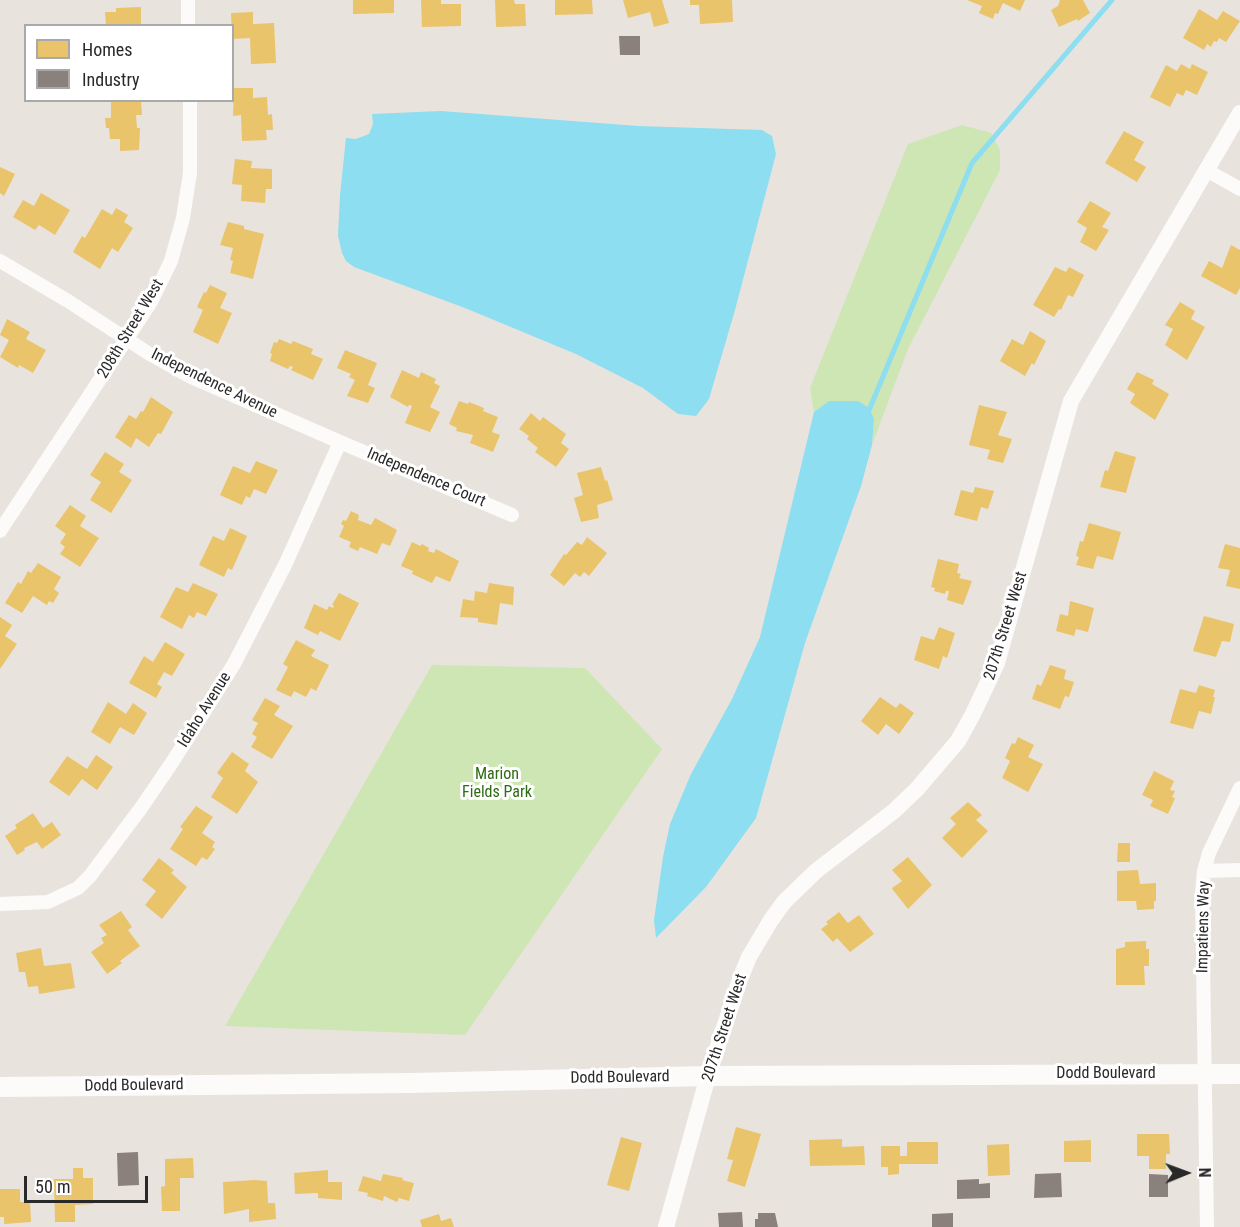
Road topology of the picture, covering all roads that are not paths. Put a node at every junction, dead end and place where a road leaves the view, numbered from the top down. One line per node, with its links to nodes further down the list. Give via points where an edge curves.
1 (188, 0): 2 (street)
2 (188, 24)
3 (190, 102): 8 (street, 208th Street West, via 190,172 183,218 171,261 152,302)
4 (1240, 112): 5 (street, 207th Street West)
5 (1206, 170): 6 (street); 18 (street, 207th Street West, via 1071,401 997,663 973,714 958,741 918,789 816,871 771,920 740,979)
6 (1240, 189)
7 (0, 261): 8 (street, Independence Avenue)
8 (127, 340): 9 (street, Independence Avenue, via 189,376); 11 (street, 208th Street West)
9 (340, 442): 10 (street, Independence Court); 15 (street, Idaho Avenue, via 286,563 239,654 141,808 78,888 48,902)
10 (512, 514)
11 (0, 531)
12 (1240, 788): 14 (street, Impatiens Way)
13 (1240, 870): 14 (street)
14 (1204, 871): 16 (street, Impatiens Way)
15 (0, 904)
16 (1204, 1074): 17 (main road, Dodd Boulevard); 18 (main road, Dodd Boulevard); 21 (street, Impatiens Way)
17 (1240, 1074)
18 (708, 1076): 19 (main road, Dodd Boulevard); 20 (street, 207th Street West)
19 (0, 1087)
20 (666, 1227)
21 (1207, 1227)

